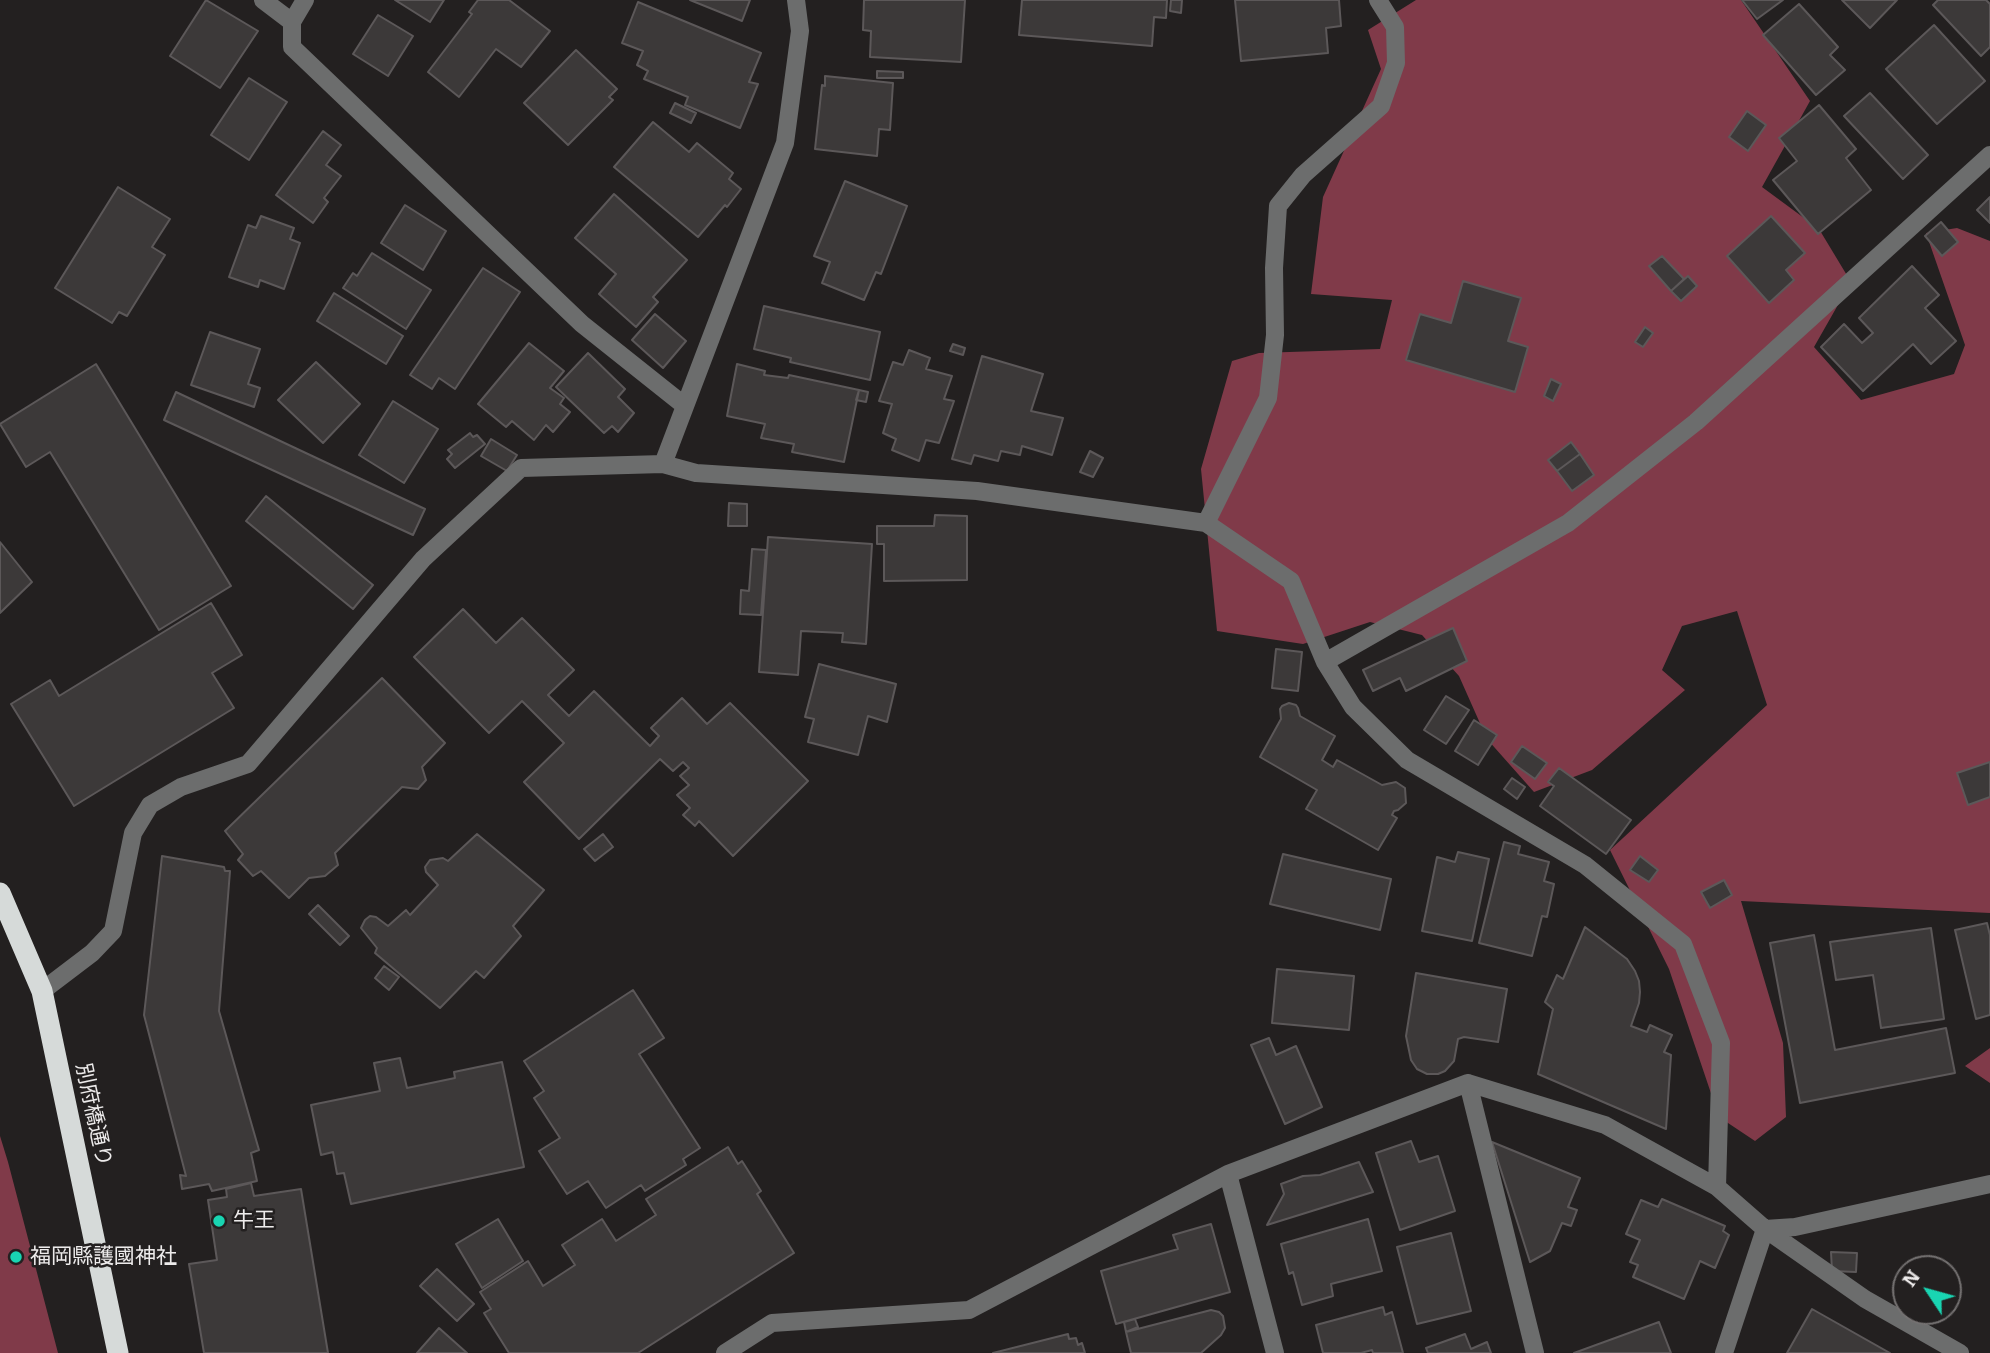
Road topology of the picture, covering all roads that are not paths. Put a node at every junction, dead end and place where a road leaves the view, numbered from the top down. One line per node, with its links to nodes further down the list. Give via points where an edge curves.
1 (264, 0): 5 (street)
2 (304, 0): 5 (street)
3 (796, 0): 7 (street, via 800,31 785,143)
4 (1378, 0): 9 (street, via 1395,27 1396,63 1381,106 1303,175 1278,206 1275,335 1268,398)
5 (292, 22): 7 (street, via 292,47 582,324)
6 (1990, 155): 10 (street, via 1696,422 1568,523)
7 (685, 406): 8 (street)
8 (663, 464): 9 (street, via 696,473 977,491); 12 (street, via 521,468 423,559 248,764 181,788 150,805 133,833 113,931)
9 (1206, 523): 10 (street, via 1291,581)
10 (1325, 662): 16 (street, via 1353,708 1408,760 1585,866 1683,944 1721,1043)
11 (0, 893): 12 (highway, 別府橋通り)
12 (42, 991): 18 (highway, 別府橋通り)
13 (1468, 1083): 14 (street); 16 (street, via 1605,1125); 21 (street)
14 (1228, 1174): 19 (street, via 969,1310 772,1323); 20 (street)
15 (1990, 1184): 17 (street, via 1795,1227)
16 (1717, 1187): 17 (street)
17 (1765, 1229): 22 (street); 23 (street, via 1865,1299)
18 (118, 1353)
19 (725, 1353)
20 (1275, 1353)
21 (1535, 1353)
22 (1724, 1353)
23 (1960, 1353)

